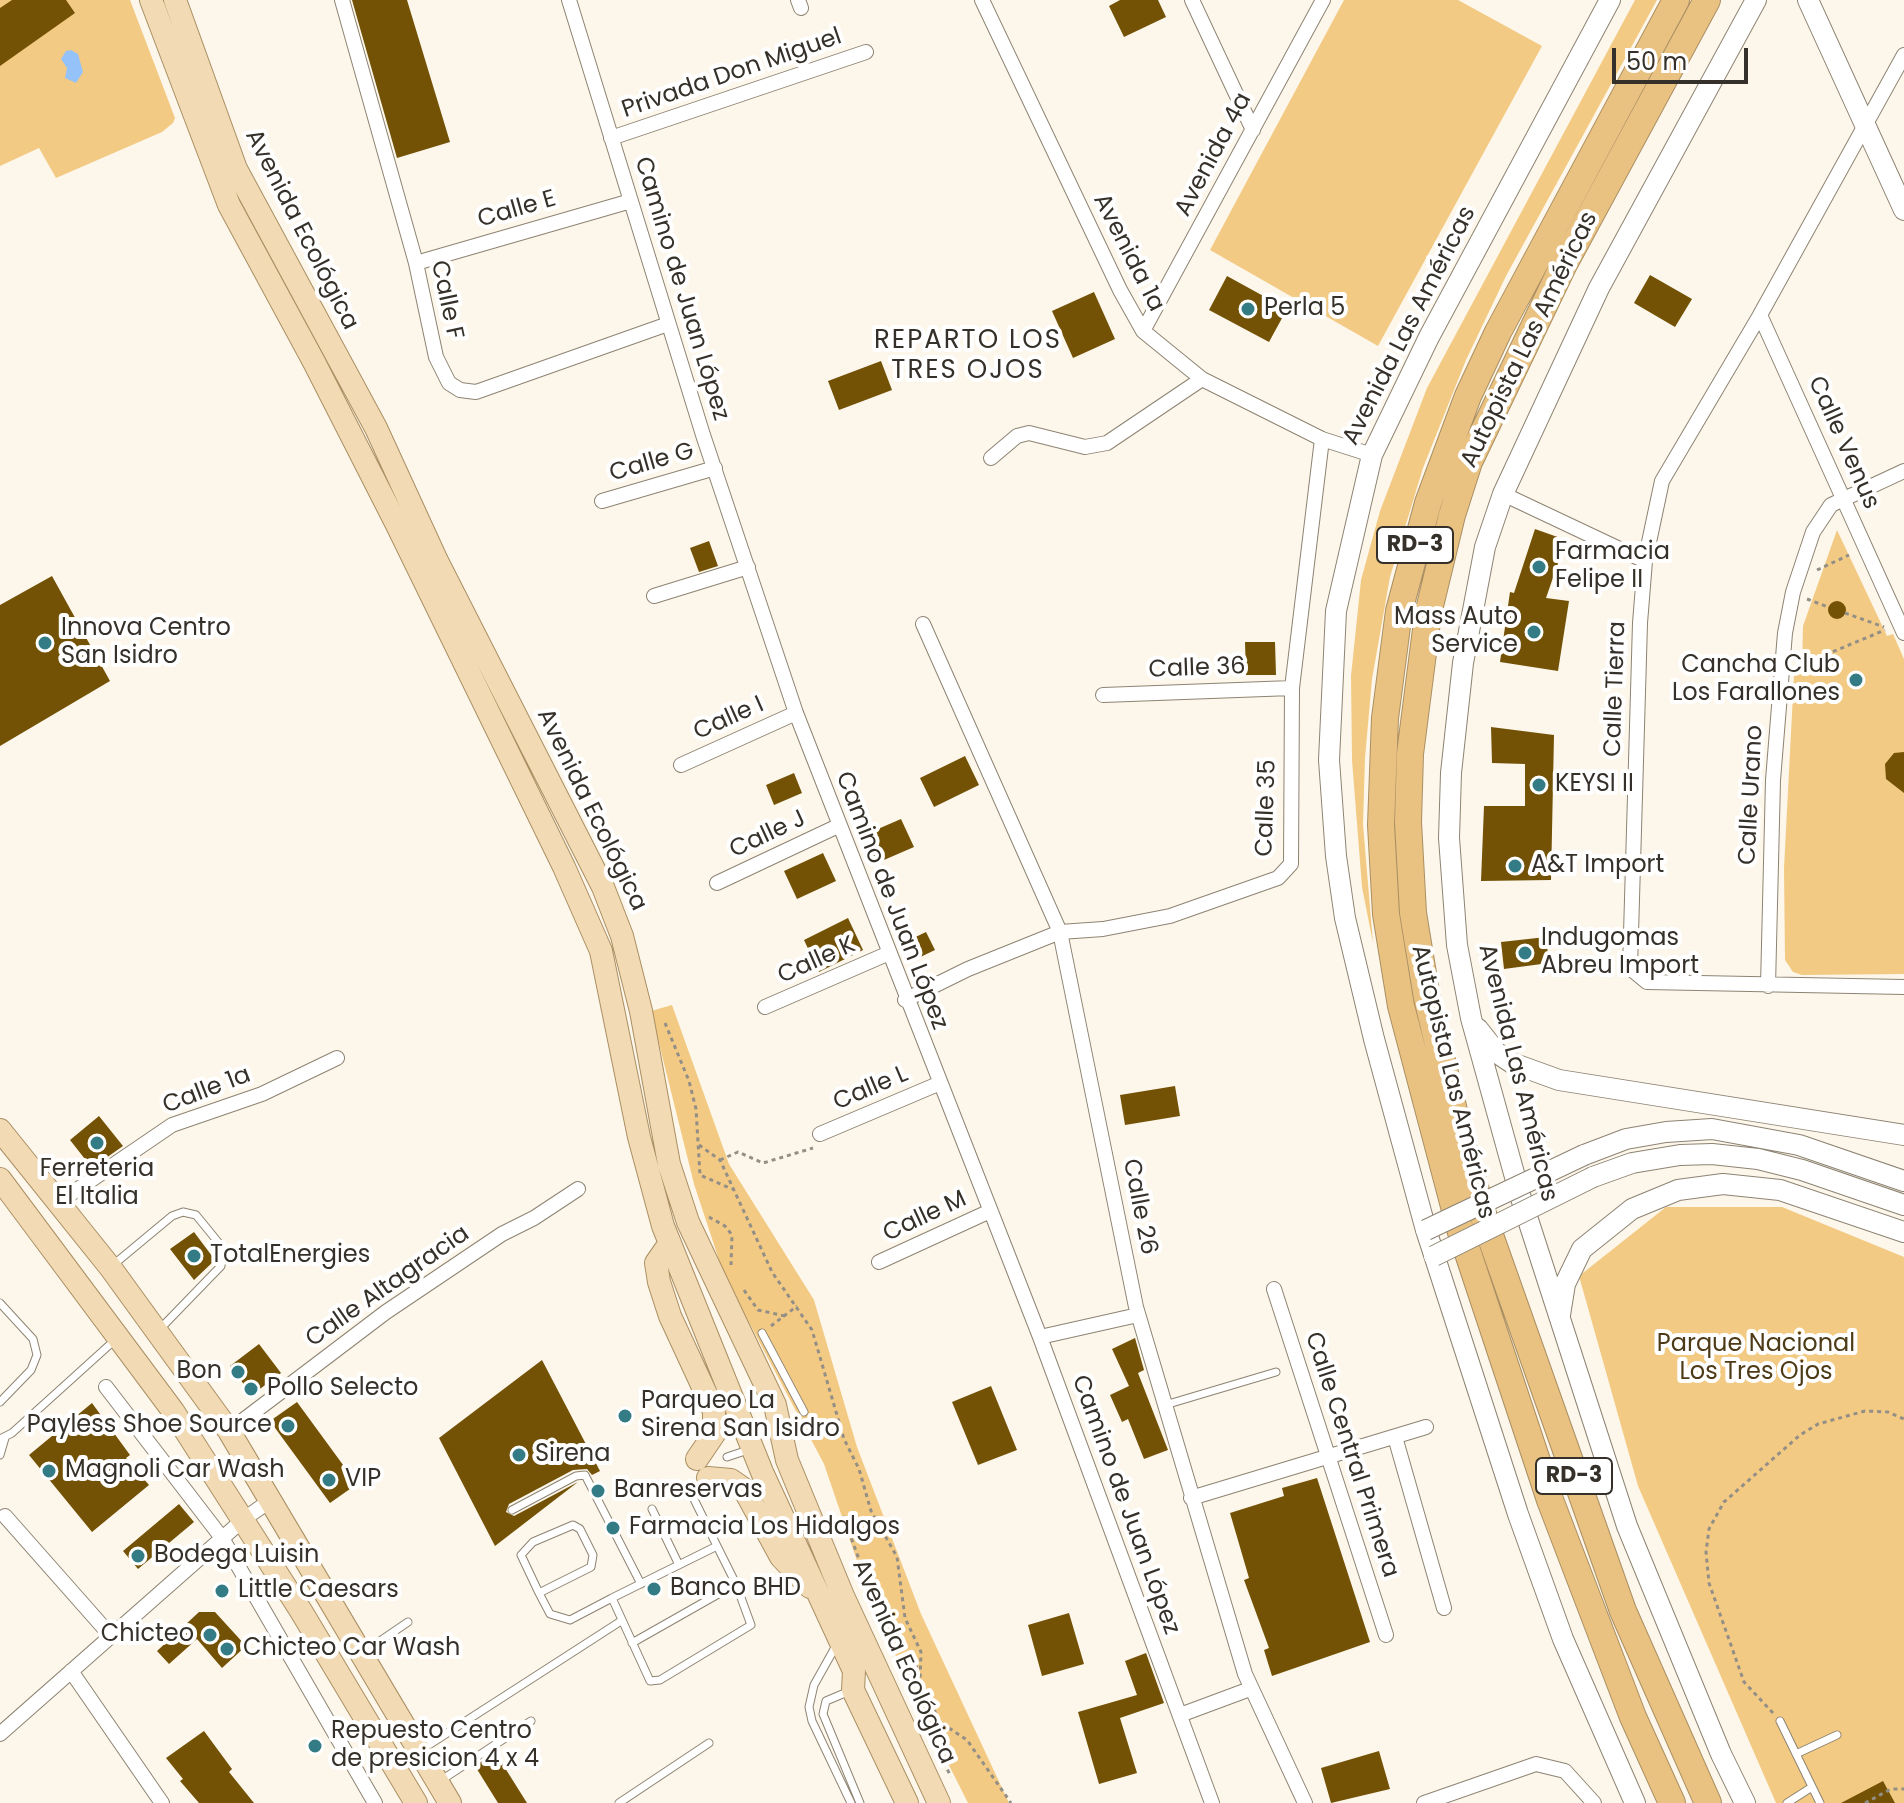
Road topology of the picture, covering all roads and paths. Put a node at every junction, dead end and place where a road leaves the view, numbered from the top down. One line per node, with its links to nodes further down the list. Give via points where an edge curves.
1 (151, 0): 75 (main road, Avenida Ecológica, via 229,205 397,525 601,951 639,1137)
2 (175, 0): 84 (main road, Avenida Ecológica, via 236,169 376,428 437,561 603,887 641,1011 669,1164)
3 (342, 0): 20 (street, Calle F)
4 (569, 0): 17 (street, Camino de Juan López)
5 (982, 0): 23 (street, Avenida 1a)
6 (1192, 0): 16 (street)
7 (1323, 0): 16 (street, Avenida 4a)
8 (1610, 0): 26 (street, Avenida Las Américas, via 1429,337)
9 (1676, 0): 164 (highway, Autopista Las Américas / RD-3, via 1498,332 1449,445 1415,544 1399,611 1381,802 1386,914 1395,970 1460,1229 1555,1515)
10 (1707, 0): 165 (highway, Autopista Las Américas / RD-3, via 1564,264 1469,462 1428,614 1412,729 1408,822 1413,913 1427,998 1486,1224 1623,1611)
11 (1756, 0): 30 (street, Avenida Las Américas, via 1599,288)
12 (1808, 0): 15 (street)
13 (866, 52): 17 (street, Privada Don Miguel)
14 (1904, 55): 15 (street, Calle Tierra)
15 (1865, 124): 19 (street); 21 (street, Calle Tierra)
16 (1253, 130): 23 (street, Avenida 4a)
17 (611, 138): 18 (street, Camino de Juan López)
18 (631, 201): 20 (street, Calle E); 22 (street, Camino de Juan López)
19 (1904, 210)
20 (416, 263): 22 (street, Calle F, via 436,357 449,383 460,390 476,392)
21 (1760, 315): 31 (street, Calle Venus); 35 (street, Calle Tierra, via 1662,481)
22 (668, 324): 28 (street, Camino de Juan López)
23 (1143, 331): 24 (street, Avenida 1a)
24 (1202, 379): 25 (street, Avenida 1a); 27 (street, via 1107,443 1085,447 1029,433 1017,436)
25 (1322, 439): 26 (street, Avenida 1a); 44 (street, Calle 35)
26 (1372, 455): 73 (street, Avenida Las Américas, via 1338,597 1331,657 1332,823 1345,918)
27 (991, 458)
28 (715, 468): 32 (street, Calle G); 36 (street, Camino de Juan López)
29 (1904, 471): 31 (street, Calle Urano)
30 (1503, 494): 35 (street); 57 (street, Avenida Las Américas, via 1474,599 1451,773 1450,890)
31 (1843, 497): 42 (street, Calle Venus); 52 (street, Calle Urano, via 1813,532 1785,633 1773,780)
32 (602, 501)
33 (1853, 553): 34 (path, via 1817,570)
34 (1821, 558)
35 (1645, 561): 52 (street, Calle Tierra, via 1630,968 1647,982)
36 (748, 567): 37 (street); 46 (street, Camino de Juan López)
37 (654, 596)
38 (1828, 607): 39 (path, via 1807,599)
39 (1804, 612)
40 (1845, 613): 43 (path, via 1888,629 1795,668)
41 (923, 624): 50 (street, Calle 26)
42 (1904, 633)
43 (1797, 654)
44 (1292, 688): 45 (street, Calle 36); 50 (street, Calle 35, via 1291,864 1285,871 1170,916)
45 (1103, 695)
46 (796, 713): 47 (street, Calle I); 48 (street, Camino de Juan López)
47 (681, 765)
48 (838, 826): 49 (street, Calle J); 51 (street, Camino de Juan López)
49 (717, 883)
50 (1060, 932): 54 (street, Calle 35); 85 (street, Calle 26)
51 (887, 954): 54 (street, Camino de Juan López); 55 (street, Calle K)
52 (1768, 986): 53 (street, Calle Tierra)
53 (1904, 987)
54 (905, 1000): 59 (street, Camino de Juan López)
55 (765, 1007)
56 (661, 1014): 63 (path, via 689,1081)
57 (1471, 1018): 62 (street, via 1497,1053 1559,1080); 87 (street, Avenida Las Américas)
58 (337, 1058): 69 (street, Calle 1a, via 262,1094 172,1125)
59 (938, 1084): 61 (street, Calle L); 71 (street, Camino de Juan López)
60 (0, 1130): 69 (main road)
61 (820, 1134): 64 (path, via 810,1151 799,1154 758,1163 738,1152)
62 (1904, 1135)
63 (699, 1145): 64 (path); 68 (path, via 700,1175)
64 (720, 1160): 68 (path)
65 (0, 1179): 90 (main road)
66 (1904, 1181): 73 (street, bridge, via 1754,1134 1712,1129 1666,1132 1626,1139 1584,1155)
67 (578, 1189): 100 (street, Calle Altagracia, via 386,1312)
68 (733, 1189): 83 (path, via 772,1272)
69 (59, 1202): 78 (main road)
70 (1904, 1205): 76 (street, bridge, via 1758,1159 1680,1155 1632,1163 1593,1177)
71 (988, 1212): 77 (street, Calle M); 91 (street, Camino de Juan López)
72 (708, 1217): 79 (path, via 732,1235)
73 (1426, 1230): 76 (street, Avenida Las Américas)
74 (1904, 1232): 87 (street, via 1780,1190 1723,1184 1678,1190 1623,1214 1582,1249 1565,1284)
75 (670, 1243): 103 (main road, Avenida Ecológica); 107 (main road, via 656,1263 659,1282 714,1411 714,1434)
76 (1434, 1256): 163 (street, Avenida Las Américas, via 1542,1583)
77 (879, 1262)
78 (110, 1267): 88 (main road); 88 (lane, via 183,1212 196,1215 218,1242 221,1266)
79 (734, 1273)
80 (740, 1283): 86 (path, via 758,1310)
81 (1274, 1289): 105 (street, Calle Central Primera)
82 (0, 1303): 95 (lane, via 33,1339 37,1355 31,1370)
83 (798, 1305): 86 (path); 132 (path, via 812,1330 871,1511 897,1557 905,1618 921,1652)
84 (725, 1306): 94 (main road, Avenida Ecológica); 103 (main road, via 716,1326 719,1343 751,1416)
85 (1138, 1315): 91 (street); 96 (street, Calle 26)
86 (785, 1316): 89 (path)
87 (1559, 1319): 166 (street, Avenida Las Américas, via 1627,1526)
88 (157, 1332): 100 (main road)
89 (762, 1333): 94 (lane)
90 (119, 1337): 102 (lane); 113 (main road)
91 (1040, 1337): 136 (street, Camino de Juan López)
92 (1276, 1372): 96 (lane)
93 (106, 1387): 114 (street)
94 (784, 1400): 97 (lane); 117 (main road, Avenida Ecológica, via 787,1460)
95 (0, 1402)
96 (1165, 1405): 108 (street, Calle 26)
97 (804, 1412)
98 (1904, 1419): 138 (path, via 1865,1411 1809,1429 1724,1502 1709,1529 1709,1583 1744,1682)
99 (1426, 1427): 101 (street)
100 (229, 1431): 109 (main road)
101 (1395, 1437): 105 (street); 123 (street)
102 (2, 1439): 104 (lane)
103 (754, 1448): 106 (lane); 117 (main road, via 770,1460 819,1564); 122 (main road, Avenida Ecológica)
104 (0, 1455)
105 (1328, 1456): 108 (street); 126 (street, Calle Central Primera)
106 (727, 1457)
107 (698, 1476): 115 (lane); 122 (main road, via 731,1480 744,1489 781,1557)
108 (1191, 1498): 134 (street, Calle 26)
109 (271, 1500): 113 (street); 130 (main road)
110 (652, 1509): 116 (lane)
111 (512, 1510): 118 (lane, via 585,1475)
112 (5, 1516): 127 (street)
113 (244, 1519): 114 (street); 151 (main road)
114 (222, 1538): 127 (street); 150 (street)
115 (717, 1546): 116 (lane); 119 (lane)
116 (679, 1565): 118 (lane)
117 (835, 1575): 157 (main road, Avenida Ecológica)
118 (641, 1584): 121 (lane)
119 (736, 1584): 129 (lane); 129 (lane, via 751,1625 660,1680 650,1681)
120 (539, 1593): 120 (lane, via 521,1555 573,1525 593,1555 591,1567); 121 (lane, via 550,1614 570,1620)
121 (612, 1598): 124 (lane)
122 (825, 1601): 128 (main road, Avenida Ecológica)
123 (1444, 1608)
124 (621, 1621): 129 (lane); 144 (lane)
125 (408, 1622): 130 (lane)
126 (1386, 1635)
127 (111, 1636): 133 (street)
128 (840, 1639): 135 (main road, Avenida Ecológica, via 854,1671); 154 (lane, via 814,1685 809,1707)
129 (632, 1643)
130 (362, 1653): 144 (main road)
131 (892, 1667): 132 (path)
132 (918, 1667): 139 (path)
133 (71, 1671): 141 (street); 149 (street)
134 (1250, 1689): 136 (street); 160 (street, Calle 26)
135 (853, 1690): 155 (lane, via 826,1701 823,1714); 156 (main road, Avenida Ecológica)
136 (1180, 1715): 159 (street, Camino de Juan López)
137 (531, 1721): 146 (lane)
138 (1780, 1721): 145 (lane)
139 (940, 1722): 140 (path); 158 (path, via 967,1740)
140 (928, 1731)
141 (0, 1734)
142 (1837, 1735): 145 (lane)
143 (709, 1743): 153 (lane)
144 (419, 1751): 146 (main road)
145 (1796, 1754): 147 (lane)
146 (438, 1783): 152 (main road)
147 (1812, 1787): 167 (lane); 168 (lane)
148 (1904, 1789): 169 (path, via 1891,1789)
149 (162, 1803)
150 (375, 1803)
151 (416, 1803)
152 (450, 1803)
153 (619, 1803)
154 (851, 1803)
155 (860, 1803)
156 (907, 1803)
157 (939, 1803)
158 (1011, 1803)
159 (1212, 1803)
160 (1305, 1803)
161 (1424, 1803): 162 (street, via 1536,1764 1565,1771)
162 (1594, 1803)
163 (1635, 1803)
164 (1672, 1803)
165 (1708, 1803)
166 (1745, 1803)
167 (1787, 1803)
168 (1820, 1803)
169 (1865, 1803)

